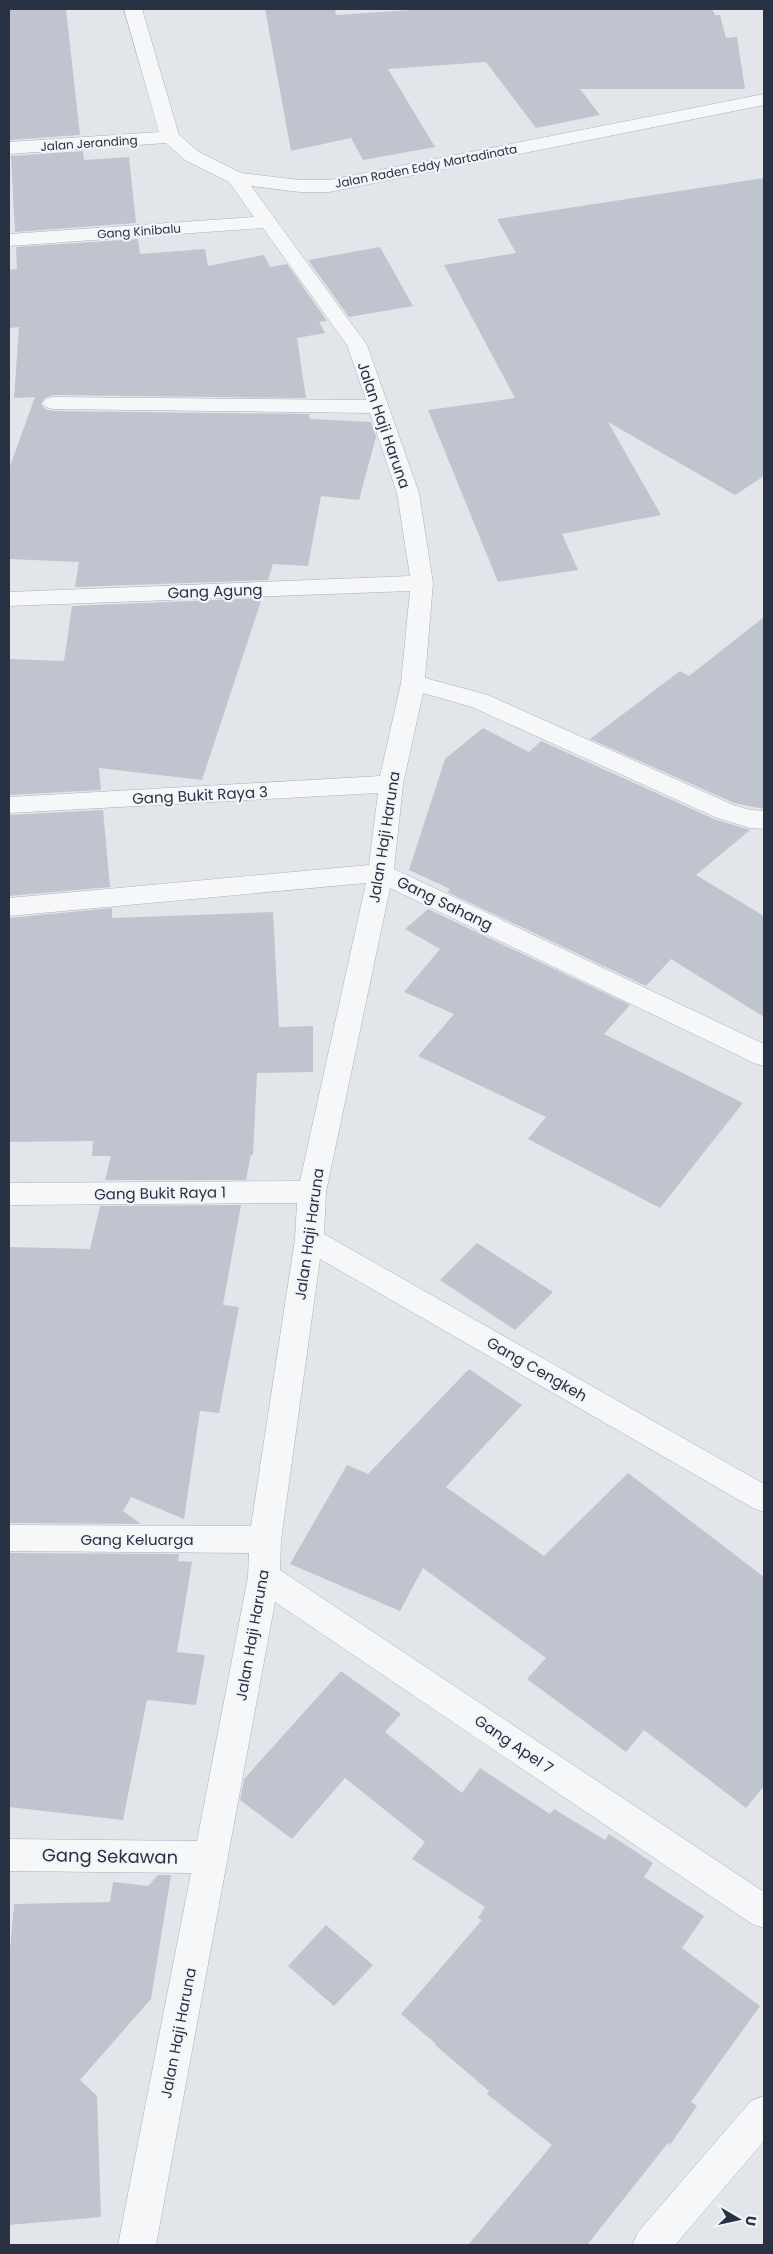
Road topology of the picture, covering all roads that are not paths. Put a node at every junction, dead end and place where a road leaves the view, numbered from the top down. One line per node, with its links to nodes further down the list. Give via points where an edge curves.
1 (133, 9): 3 (street)
2 (764, 99): 5 (street, Jalan Raden Eddy Martadinata, via 329,186)
3 (170, 137): 4 (street, Jalan Jeranding); 5 (street, Jalan Raden Eddy Martadinata, via 192,156)
4 (9, 148)
5 (236, 178): 6 (street, Jalan Haji Haruna)
6 (269, 222): 7 (street, Gang Kinibalu); 9 (street, Jalan Haji Haruna, via 356,345)
7 (9, 240)
8 (53, 403): 9 (street)
9 (378, 408): 10 (street, Jalan Haji Haruna, via 408,493)
10 (422, 583): 11 (street, Gang Agung); 12 (street, Jalan Haji Haruna)
11 (9, 599)
12 (413, 683): 13 (street, Jalan Haji Haruna); 15 (street, via 480,701 724,811 750,820)
13 (391, 784): 14 (street, Gang Bukit Raya 3); 16 (street, Jalan Haji Haruna)
14 (9, 805)
15 (764, 820)
16 (381, 873): 17 (street, Gang Sahang); 18 (street, Gang Sahang); 19 (street, Jalan Haji Haruna)
17 (9, 907)
18 (764, 1056)
19 (312, 1192): 20 (street, Gang Bukit Raya 1); 21 (street, Jalan Haji Haruna)
20 (9, 1194)
21 (309, 1239): 22 (street, Gang Cengkeh); 24 (street, Jalan Haji Haruna)
22 (764, 1499)
23 (9, 1538): 24 (street, Gang Keluarga)
24 (265, 1540): 25 (street, Jalan Haji Haruna)
25 (264, 1577): 27 (street, Jalan Haji Haruna); 28 (street, Gang Apel 7)
26 (9, 1855): 27 (street, Gang Sekawan)
27 (211, 1857): 30 (street, Jalan Haji Haruna)
28 (764, 1912)
29 (764, 2114): 31 (street)
30 (137, 2245)
31 (651, 2245)

